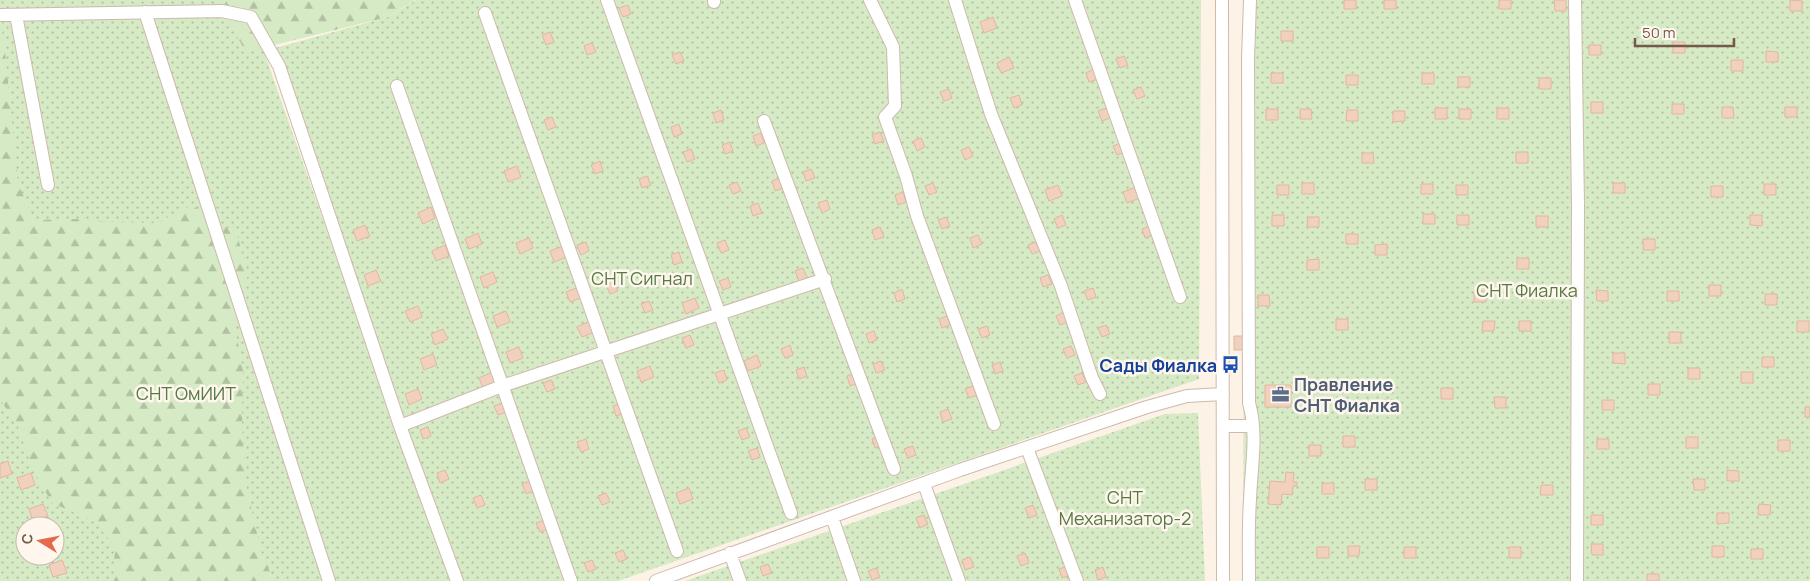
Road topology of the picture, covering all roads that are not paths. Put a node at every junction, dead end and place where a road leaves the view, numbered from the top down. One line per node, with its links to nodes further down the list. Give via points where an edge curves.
1 (607, 0): 17 (street)
2 (870, 0): 22 (street, via 893,48 895,106 885,117 917,216)
3 (954, 0): 20 (street, via 991,114 1061,286)
4 (1076, 0): 16 (street)
5 (1222, 0): 21 (street)
6 (1250, 0): 25 (street, via 1248,208)
7 (1575, 0): 43 (street)
8 (145, 12): 11 (street); 23 (street, via 222,11 251,17 279,66); 33 (street)
9 (485, 13): 18 (street)
10 (0, 15): 11 (street)
11 (16, 15): 14 (street)
12 (397, 86): 19 (street)
13 (764, 121): 15 (street)
14 (48, 185)
15 (825, 279): 17 (street); 27 (street)
16 (1180, 297)
17 (720, 314): 18 (street); 29 (street)
18 (606, 351): 19 (street); 31 (street)
19 (502, 386): 23 (street); 35 (street)
20 (1100, 394)
21 (1223, 394): 24 (street); 26 (street, via 1169,400)
22 (994, 424)
23 (400, 426): 34 (street)
24 (1224, 426): 25 (street); 41 (street)
25 (1253, 426): 42 (street)
26 (1027, 448): 28 (street); 40 (street)
27 (894, 469)
28 (924, 484): 30 (street); 39 (street)
29 (791, 513)
30 (832, 518): 32 (street); 38 (street)
31 (677, 550)
32 (730, 553): 36 (street); 37 (street)
33 (329, 581)
34 (457, 581)
35 (571, 581)
36 (656, 581)
37 (740, 581)
38 (854, 581)
39 (959, 581)
40 (1077, 581)
41 (1222, 581)
42 (1249, 581)
43 (1577, 581)

